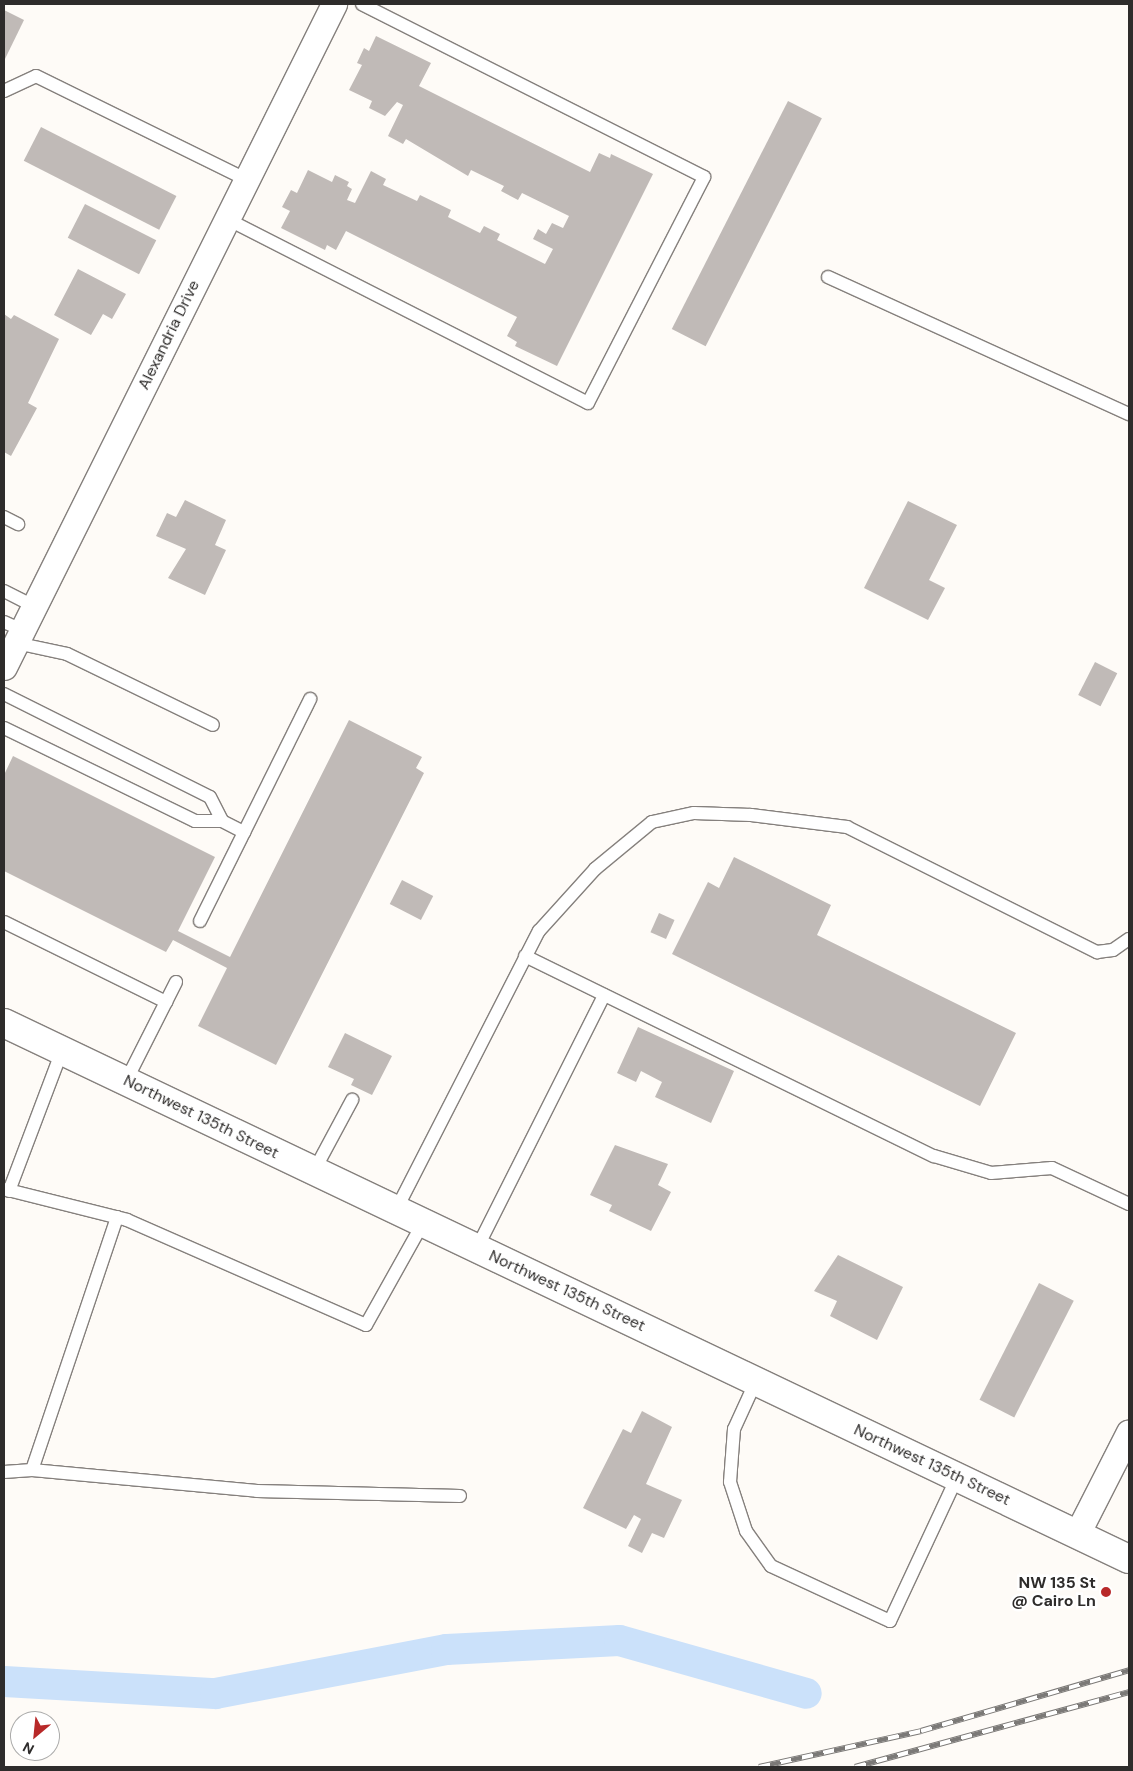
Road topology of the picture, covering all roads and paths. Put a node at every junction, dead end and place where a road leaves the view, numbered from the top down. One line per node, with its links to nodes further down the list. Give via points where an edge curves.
1 (334, 4): 4 (street, Alexandria Drive)
2 (362, 4): 5 (lane, via 704,177 588,403)
3 (4, 91): 4 (lane, via 36,76)
4 (247, 180): 5 (street, Alexandria Drive)
5 (227, 219): 11 (street, Alexandria Drive)
6 (828, 277): 7 (lane)
7 (1129, 414)
8 (4, 517): 9 (lane)
9 (18, 524)
10 (4, 591): 11 (lane)
11 (34, 606): 12 (street, Alexandria Drive)
12 (14, 632): 13 (street, Alexandria Drive); 16 (lane, via 67,654)
13 (4, 667)
14 (4, 694): 18 (lane, via 210,797)
15 (310, 699): 19 (lane)
16 (213, 725)
17 (4, 728): 18 (lane, via 196,821)
18 (222, 821): 19 (lane)
19 (244, 832): 20 (lane)
20 (200, 921)
21 (4, 922): 26 (lane)
22 (1129, 939): 23 (lane, via 1113,950 1097,952 847,827 801,818 694,814 652,822 619,847 549,917)
23 (525, 956): 25 (lane); 34 (lane)
24 (176, 982): 26 (lane)
25 (604, 995): 33 (lane, via 934,1156 992,1173 1052,1168); 37 (lane)
26 (166, 1002): 29 (lane)
27 (4, 1023): 28 (main road, Northwest 135th Street)
28 (62, 1051): 29 (main road, Northwest 135th Street); 32 (lane)
29 (126, 1081): 31 (main road, Northwest 135th Street)
30 (352, 1100): 31 (lane)
31 (314, 1171): 34 (main road, Northwest 135th Street)
32 (6, 1190): 35 (lane)
33 (1129, 1204)
34 (396, 1210): 36 (main road, Northwest 135th Street)
35 (117, 1217): 36 (lane, via 366,1325); 40 (lane)
36 (423, 1223): 37 (main road, Northwest 135th Street)
37 (476, 1248): 38 (main road, Northwest 135th Street)
38 (756, 1381): 42 (main road, Northwest 135th Street); 42 (lane, via 734,1429 730,1482 746,1532 771,1566 890,1621)
39 (1129, 1432): 44 (street)
40 (32, 1470): 41 (lane); 43 (lane, via 257,1491)
41 (4, 1472)
42 (957, 1477): 44 (main road, Northwest 135th Street)
43 (460, 1496)
44 (1077, 1534): 45 (main road, Northwest 135th Street)
45 (1129, 1559)

